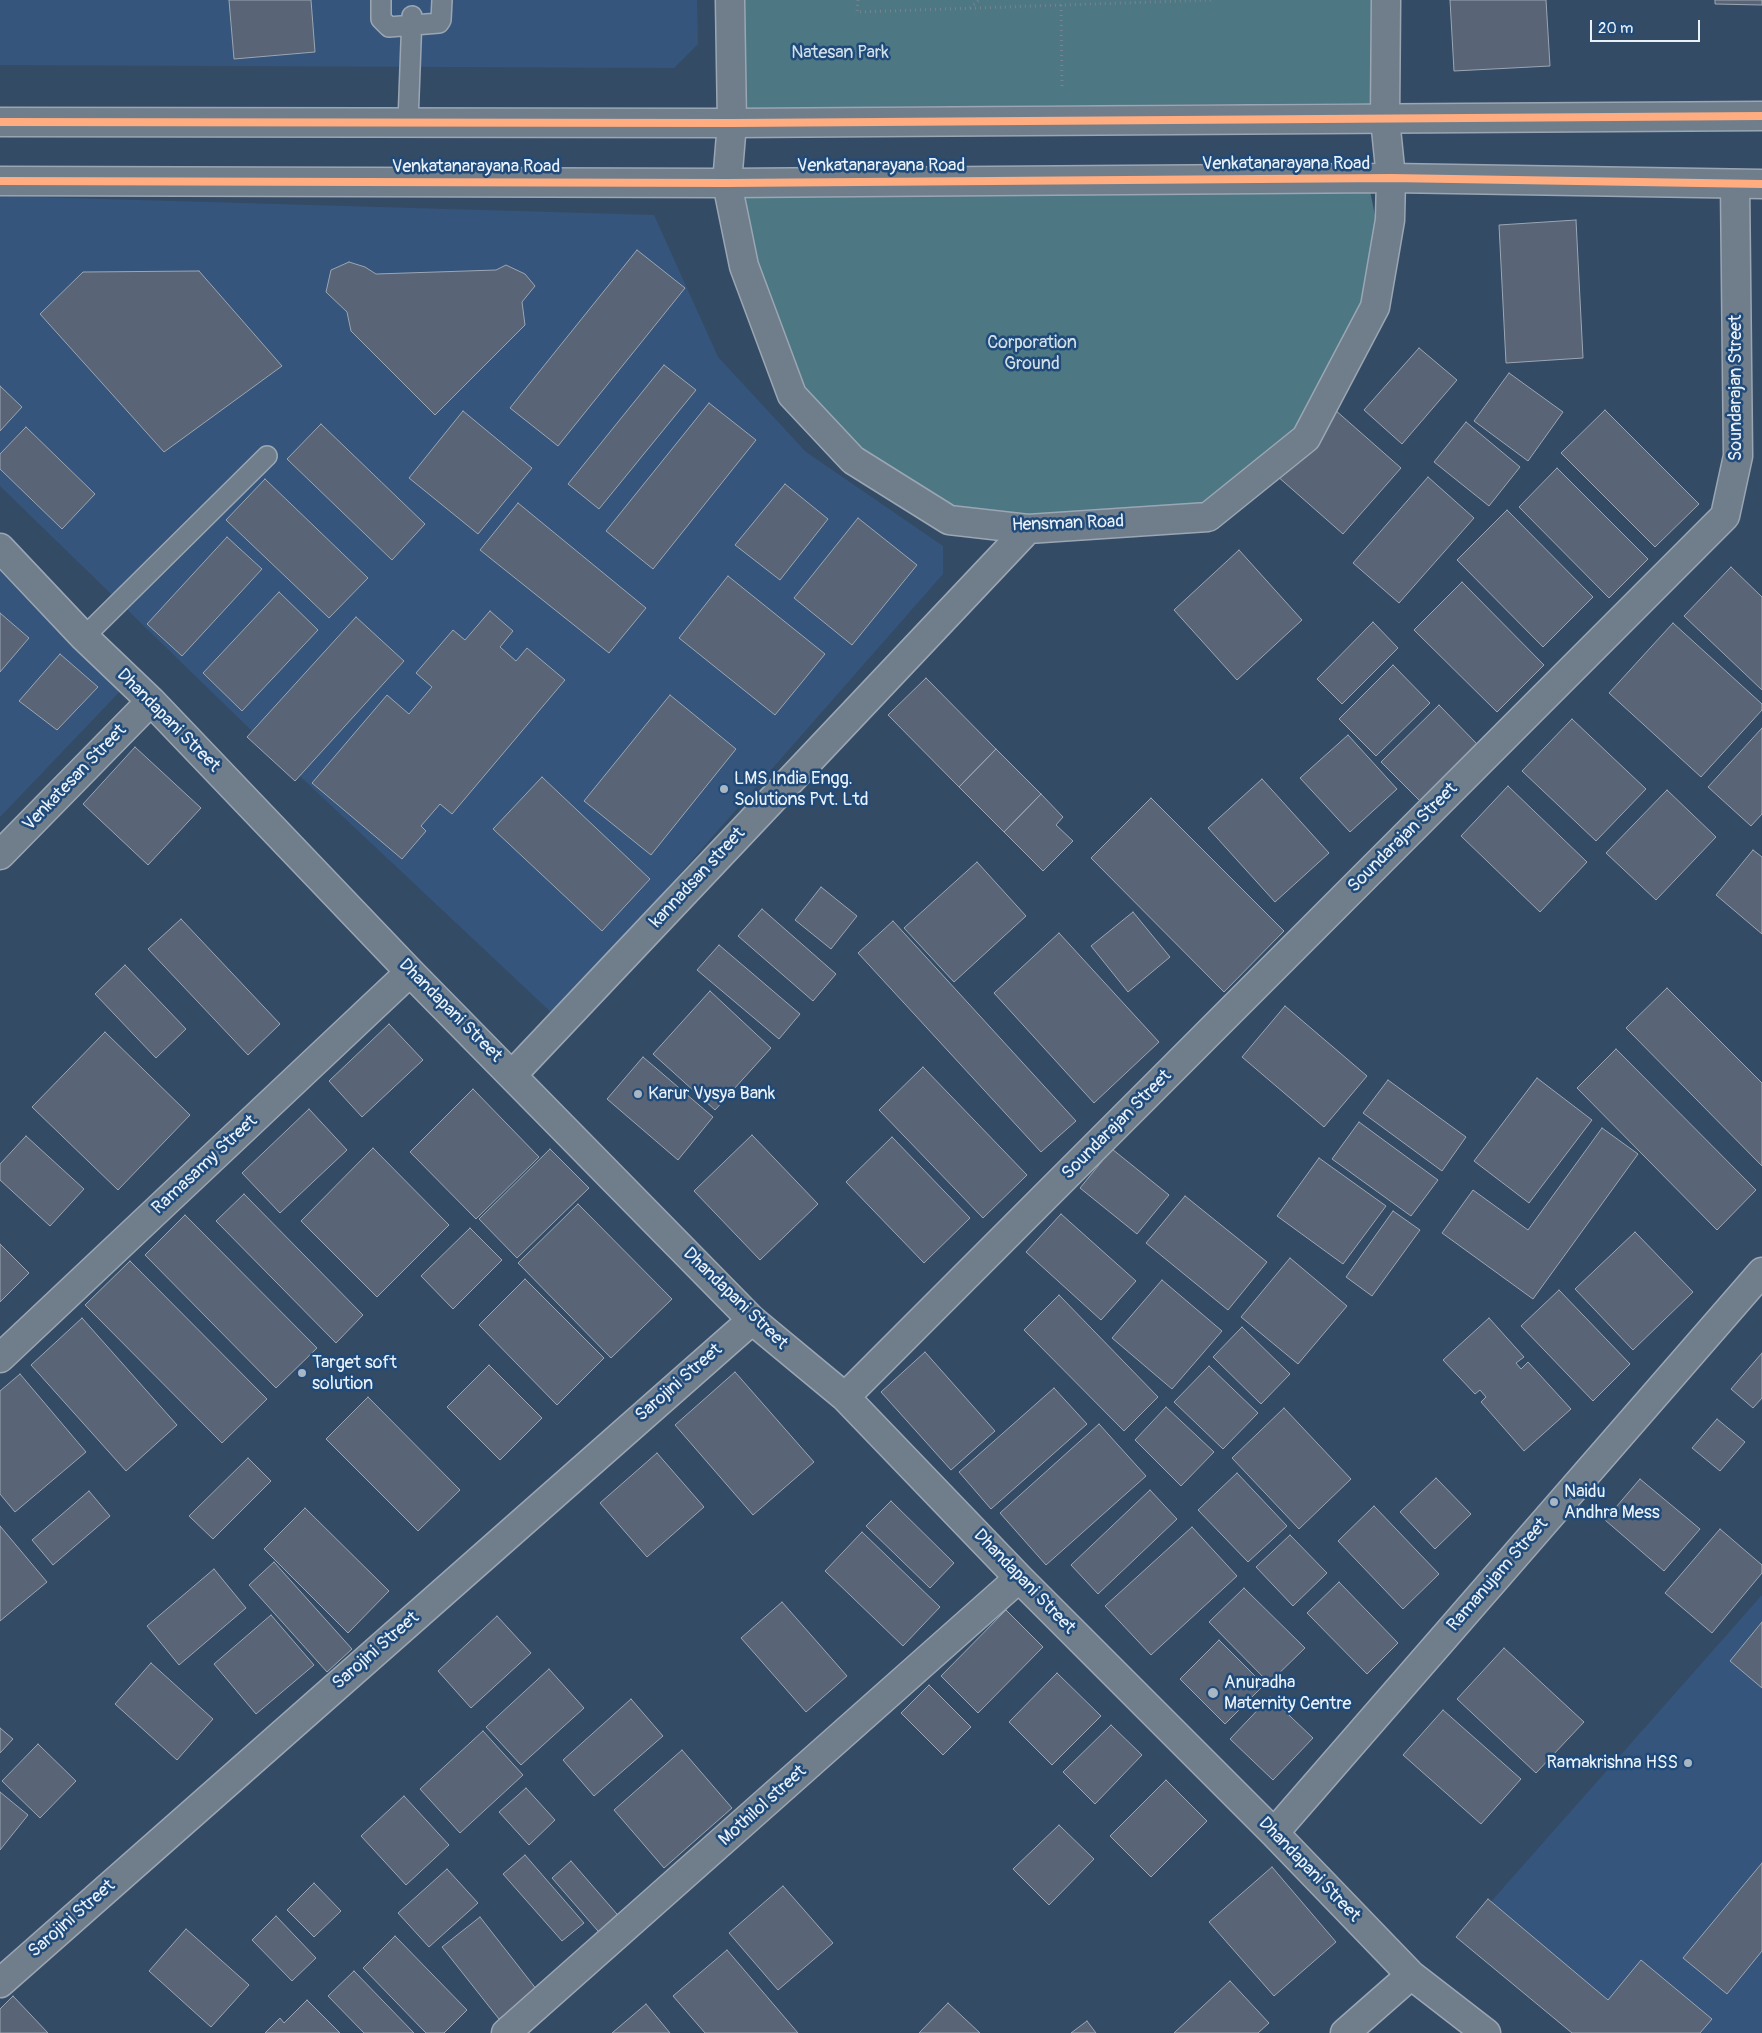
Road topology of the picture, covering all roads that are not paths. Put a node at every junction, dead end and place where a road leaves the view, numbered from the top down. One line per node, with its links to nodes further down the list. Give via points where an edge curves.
1 (381, 0): 5 (lane, via 381,19 388,27)
2 (442, 0): 5 (lane, via 440,22)
3 (730, 0): 10 (street)
4 (1386, 0): 7 (street, Hensman Road)
5 (412, 27): 9 (lane)
6 (1762, 116): 7 (street)
7 (1384, 119): 10 (street); 11 (street, Hensman Road)
8 (0, 122): 9 (street)
9 (408, 122): 10 (street)
10 (732, 123): 13 (street, Hensman Road)
11 (1391, 178): 13 (street, Venkatanarayana Road); 14 (street, Venkatanarayana Road); 17 (street, Hensman Road, via 1390,220 1375,307 1306,438 1208,517)
12 (0, 181): 13 (street, Venkatanarayana Road)
13 (727, 182): 17 (street, Hensman Road, via 744,266 792,396 854,460 949,520)
14 (1735, 184): 15 (street, Venkatanarayana Road); 27 (street, Soundarajan Street, via 1738,456 1725,516)
15 (1762, 184)
16 (267, 456): 19 (lane)
17 (1028, 529): 23 (street, kannadsan street)
18 (0, 548): 19 (street, Dhandapani Street)
19 (84, 637): 20 (street, Dhandapani Street)
20 (150, 701): 21 (street, Venkatesan Street); 22 (street, Dhandapani Street)
21 (0, 855)
22 (410, 972): 23 (street, Dhandapani Street); 26 (street, Ramasamy Street)
23 (513, 1074): 25 (street, Dhandapani Street)
24 (1762, 1272): 29 (street, Ramanujam Street)
25 (752, 1320): 27 (street, Dhandapani Street); 31 (street, Sarojini Street)
26 (0, 1358)
27 (846, 1396): 28 (street, Dhandapani Street)
28 (1019, 1578): 29 (street, Dhandapani Street); 32 (street, Mothilol street)
29 (1274, 1833): 30 (street, Dhandapani Street)
30 (1411, 1975): 33 (street); 34 (street, Dhandapani Street)
31 (0, 1983)
32 (506, 2033)
33 (1345, 2033)
34 (1486, 2033)

